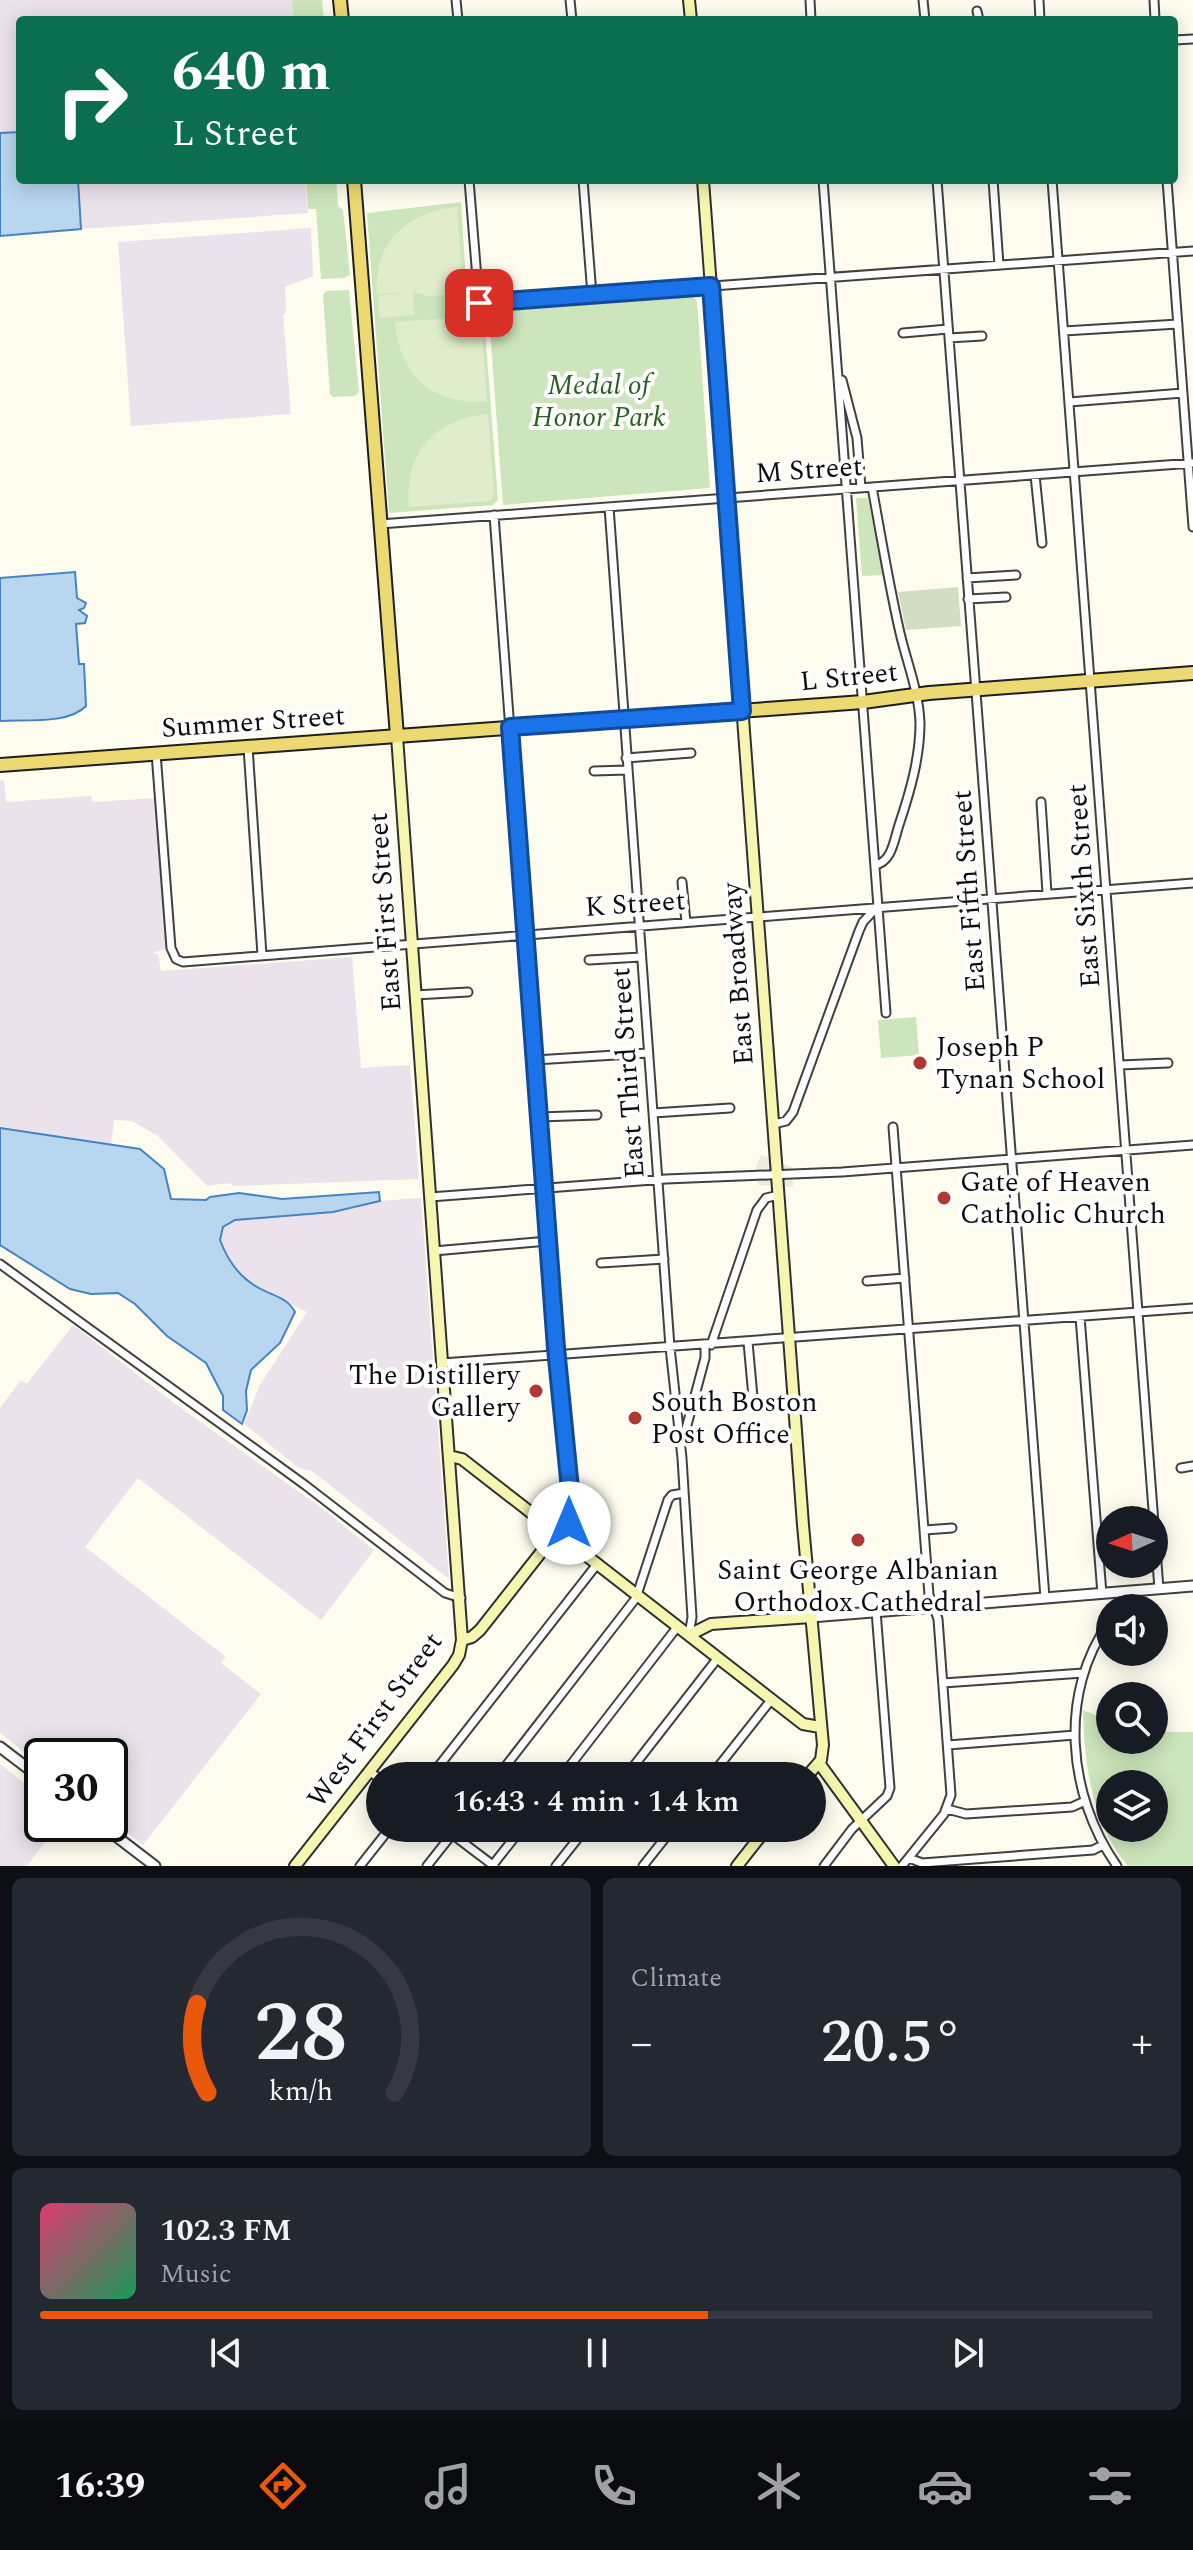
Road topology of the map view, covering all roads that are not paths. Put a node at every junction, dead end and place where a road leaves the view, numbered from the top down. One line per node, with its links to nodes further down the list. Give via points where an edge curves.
1 (354, 184): 36 (main road, East First Street)
2 (469, 184): 17 (street, via 479,303)
3 (583, 184): 17 (street)
4 (703, 184): 16 (main road, East Broadway)
5 (823, 184): 15 (street)
6 (937, 184): 14 (street, East Fifth Street)
7 (993, 184): 13 (street)
8 (1052, 184): 12 (street, East Sixth Street)
9 (1167, 184): 11 (street)
10 (1193, 251): 11 (street)
11 (1173, 252): 12 (street); 18 (street)
12 (1058, 260): 13 (street); 19 (street, East Sixth Street)
13 (999, 265): 14 (street)
14 (944, 269): 15 (street); 21 (street, East Fifth Street)
15 (831, 277): 16 (street); 23 (street)
16 (711, 286): 17 (street); 33 (main road, East Broadway)
17 (592, 295)
18 (1178, 324): 19 (street); 24 (street)
19 (1064, 331): 25 (street, East Sixth Street)
20 (903, 333): 21 (street)
21 (949, 334): 22 (street); 29 (street, East Fifth Street)
22 (982, 336)
23 (837, 362): 31 (street, via 857,438); 32 (street)
24 (1183, 393): 25 (street); 26 (street)
25 (1069, 402): 27 (street, East Sixth Street)
26 (1191, 463): 27 (street, M Street); 37 (street)
27 (1074, 471): 28 (street, M Street); 44 (street, East Sixth Street)
28 (1035, 475): 29 (street, M Street); 38 (street)
29 (960, 480): 30 (street, M Street); 40 (street, East Fifth Street)
30 (872, 487): 31 (street, M Street); 46 (street)
31 (861, 488): 32 (street, M Street)
32 (847, 489): 33 (street, M Street); 47 (street)
33 (727, 498): 34 (street, M Street); 48 (main road, East Broadway)
34 (609, 507): 35 (street, M Street); 49 (street, East Third Street)
35 (494, 515): 36 (street, M Street); 50 (street)
36 (380, 524): 51 (main road, East First Street)
37 (1193, 527)
38 (1042, 543)
39 (1016, 575): 40 (street)
40 (967, 578): 42 (street, East Fifth Street)
41 (1006, 597): 42 (street)
42 (968, 599): 45 (street, East Fifth Street)
43 (1193, 673): 44 (main road, L Street)
44 (1090, 680): 45 (main road, L Street); 63 (street, East Sixth Street)
45 (976, 690): 46 (main road, L Street); 65 (street, East Fifth Street)
46 (917, 694): 47 (main road, L Street); 60 (street, via 920,726 913,779 890,852)
47 (863, 702): 48 (main road, L Street); 60 (street)
48 (742, 711): 49 (main road, L Street); 67 (main road, East Broadway)
49 (623, 719): 50 (main road, L Street); 55 (street, East Third Street)
50 (510, 727): 51 (main road, Summer Street); 70 (street)
51 (397, 736): 52 (main road, Summer Street); 71 (main road, East First Street)
52 (248, 747): 53 (main road, Summer Street); 72 (street)
53 (156, 753): 56 (main road, Summer Street); 72 (street, K Street, via 176,959)
54 (691, 753): 55 (street)
55 (626, 758): 57 (street, East Third Street)
56 (0, 765)
57 (627, 770): 58 (street); 69 (street, East Third Street)
58 (594, 771)
59 (1041, 802): 64 (street)
60 (875, 865): 66 (street)
61 (682, 882): 68 (street)
62 (1193, 883): 63 (street, K Street)
63 (1106, 889): 64 (street, K Street); 81 (street, East Sixth Street)
64 (1047, 893): 65 (street, K Street)
65 (991, 897): 66 (street, K Street); 90 (street, East Fifth Street)
66 (877, 907): 67 (street, K Street); 77 (street); 86 (street, via 859,931 793,1112)
67 (758, 916): 68 (street, K Street); 86 (main road, East Broadway)
68 (686, 922): 69 (street, K Street)
69 (639, 926): 70 (street, K Street); 73 (street, East Third Street)
70 (526, 934): 71 (street, K Street); 79 (street)
71 (412, 943): 72 (street, K Street); 76 (main road, East First Street)
72 (262, 955)
73 (641, 957): 74 (street); 78 (street, East Third Street)
74 (589, 960)
75 (468, 992): 76 (street)
76 (415, 995): 96 (main road, East First Street)
77 (886, 1013)
78 (648, 1053): 79 (street); 83 (street, East Third Street)
79 (535, 1060): 85 (street)
80 (1168, 1063): 81 (street)
81 (1120, 1065): 89 (street, East Sixth Street)
82 (730, 1108): 83 (street)
83 (653, 1113): 93 (street, East Third Street)
84 (597, 1115): 85 (street)
85 (539, 1117): 94 (street)
86 (774, 1124): 92 (main road, East Broadway)
87 (893, 1127): 91 (street)
88 (1193, 1145): 89 (street)
89 (1126, 1150): 90 (street); 105 (street, East Sixth Street)
90 (1011, 1159): 91 (street); 107 (street, East Fifth Street)
91 (897, 1168): 92 (street); 102 (street)
92 (777, 1175): 93 (street); 95 (main road, East Broadway)
93 (658, 1180): 94 (street); 99 (street, East Third Street)
94 (544, 1188): 96 (street); 97 (street)
95 (779, 1195): 109 (main road, East Broadway); 111 (street, via 766,1198 757,1210)
96 (430, 1197): 98 (main road, East First Street)
97 (548, 1241): 98 (street); 113 (street)
98 (434, 1251): 114 (main road, East First Street)
99 (664, 1259): 100 (street); 112 (street, East Third Street)
100 (601, 1263)
101 (0, 1264): 131 (street, via 445,1593)
102 (905, 1278): 103 (street); 108 (street)
103 (867, 1281)
104 (1193, 1308): 105 (street)
105 (1138, 1313): 106 (street); 126 (street, East Sixth Street)
106 (1080, 1317): 107 (street); 130 (street)
107 (1023, 1321): 108 (street); 132 (street, East Fifth Street)
108 (910, 1331): 109 (street); 122 (street)
109 (789, 1339): 110 (street); 135 (main road, East Broadway)
110 (748, 1342): 111 (street); 115 (street)
111 (708, 1345): 112 (street); 117 (street)
112 (670, 1347): 113 (street); 117 (street, East Third Street)
113 (557, 1356): 114 (street); 123 (street, via 571,1499 569,1523)
114 (442, 1363): 116 (main road, East First Street)
115 (754, 1408)
116 (449, 1456): 123 (main road, via 462,1459); 131 (main road, East First Street)
117 (682, 1458): 120 (street, East Third Street)
118 (1193, 1466): 119 (street)
119 (1181, 1468)
120 (684, 1493): 128 (street, via 668,1500); 137 (street, East Third Street)
121 (952, 1528): 122 (street)
122 (925, 1530): 133 (street, via 929,1595)
123 (560, 1534): 124 (main road); 138 (main road, West First Street, via 480,1630)
124 (598, 1563): 128 (main road); 149 (street)
125 (1193, 1586): 126 (street)
126 (1159, 1589): 127 (street)
127 (1129, 1592): 130 (street)
128 (638, 1594): 136 (main road); 150 (street)
129 (1096, 1594): 132 (street)
130 (1102, 1594)
131 (461, 1598): 138 (main road, East First Street)
132 (1045, 1598): 133 (street)
133 (935, 1607): 134 (street); 142 (street)
134 (876, 1611): 135 (street); 160 (street, via 890,1784 887,1796)
135 (811, 1617): 137 (main road, via 711,1624); 144 (main road, East Broadway)
136 (678, 1626): 137 (main road); 151 (street)
137 (689, 1635): 140 (main road)
138 (462, 1640): 148 (main road, West First Street, via 453,1665)
139 (1096, 1642): 141 (street)
140 (717, 1659): 143 (main road); 152 (street)
141 (1083, 1673): 142 (street); 145 (street)
142 (943, 1683): 146 (street)
143 (771, 1700): 144 (main road, via 803,1724); 153 (street)
144 (820, 1727): 154 (main road, East Broadway)
145 (1075, 1735): 146 (street); 158 (street)
146 (948, 1745): 159 (street)
147 (0, 1747): 155 (street)
148 (376, 1762)
149 (442, 1762)
150 (509, 1762)
151 (573, 1762)
152 (637, 1762)
153 (722, 1762)
154 (819, 1762)
155 (24, 1765)
156 (826, 1772): 160 (main road)
157 (366, 1775): 172 (main road, West First Street)
158 (1085, 1801): 159 (street, via 1072,1807 966,1814); 169 (street)
159 (947, 1809): 170 (street)
160 (861, 1819): 179 (street); 180 (main road)
161 (124, 1842): 171 (street)
162 (379, 1842): 173 (street)
163 (446, 1842): 174 (street)
164 (467, 1842): 175 (street)
165 (511, 1842): 175 (street)
166 (575, 1842): 176 (street)
167 (662, 1842): 177 (street)
168 (756, 1842): 178 (main road)
169 (1103, 1845): 170 (street, via 922,1863); 182 (street)
170 (909, 1858): 181 (street)
171 (155, 1866)
172 (295, 1866)
173 (360, 1866)
174 (427, 1866)
175 (493, 1866)
176 (556, 1866)
177 (643, 1866)
178 (737, 1866)
179 (824, 1866)
180 (894, 1866)
181 (902, 1866)
182 (1117, 1866)

